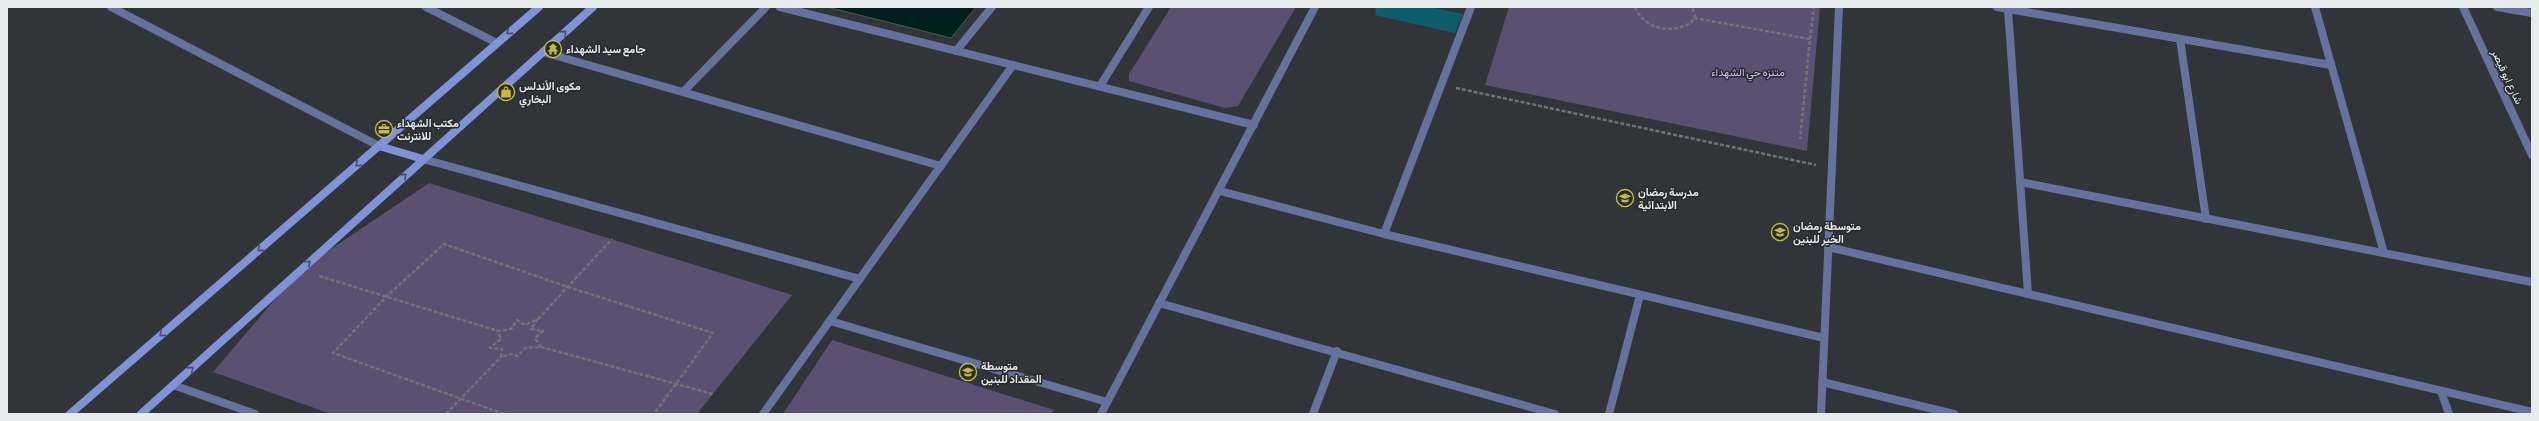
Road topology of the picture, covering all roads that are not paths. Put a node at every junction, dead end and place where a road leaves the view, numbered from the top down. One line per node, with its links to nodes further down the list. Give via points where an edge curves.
1 (111, 7): 27 (street)
2 (426, 7): 19 (street)
3 (539, 7): 19 (main road, one-way to 19)
4 (593, 7): 21 (main road, one-way to 4)
5 (766, 7): 25 (street)
6 (780, 7): 20 (street)
7 (992, 7): 20 (street)
8 (1149, 7): 24 (street)
9 (1315, 7): 26 (street)
10 (1472, 7): 34 (street, via 1444,85)
11 (1840, 7): 35 (street)
12 (1997, 7): 16 (street)
13 (2315, 7): 23 (street)
14 (2463, 7): 28 (street, شارع ابو قيصر)
15 (2497, 7): 17 (street)
16 (2008, 9): 18 (street); 31 (street)
17 (2532, 13)
18 (2180, 39): 23 (street); 33 (street)
19 (497, 43): 27 (main road)
20 (956, 51): 22 (street)
21 (543, 52): 25 (street); 29 (main road)
22 (1013, 65): 24 (street); 30 (street)
23 (2331, 65): 36 (street)
24 (1100, 86): 26 (street)
25 (683, 92): 30 (street)
26 (1254, 125): 32 (street)
27 (379, 146): 29 (main road); 50 (main road, one-way to 50)
28 (2532, 156)
29 (423, 159): 37 (street); 46 (main road, one-way to 29)
30 (941, 166): 37 (street)
31 (2020, 182): 33 (street); 39 (street)
32 (1220, 191): 34 (street); 41 (street)
33 (2206, 219): 36 (street)
34 (1384, 234): 40 (street)
35 (1828, 247): 39 (street); 43 (street)
36 (2384, 253): 38 (street)
37 (860, 279): 42 (street)
38 (2532, 282)
39 (2028, 294): 47 (street)
40 (1640, 295): 43 (street); 57 (street)
41 (1159, 302): 44 (street); 48 (street)
42 (830, 321): 48 (street); 53 (street)
43 (1824, 338): 45 (street)
44 (1337, 351): 55 (street); 56 (street)
45 (1822, 382): 58 (street); 59 (street)
46 (173, 385): 51 (main road); 52 (street)
47 (2441, 391): 49 (street); 60 (street)
48 (1107, 402): 54 (street)
49 (2532, 412)
50 (70, 414)
51 (141, 414)
52 (255, 414)
53 (763, 414)
54 (1101, 414)
55 (1313, 414)
56 (1555, 414)
57 (1609, 414)
58 (1821, 414)
59 (1954, 414)
60 (2449, 414)

